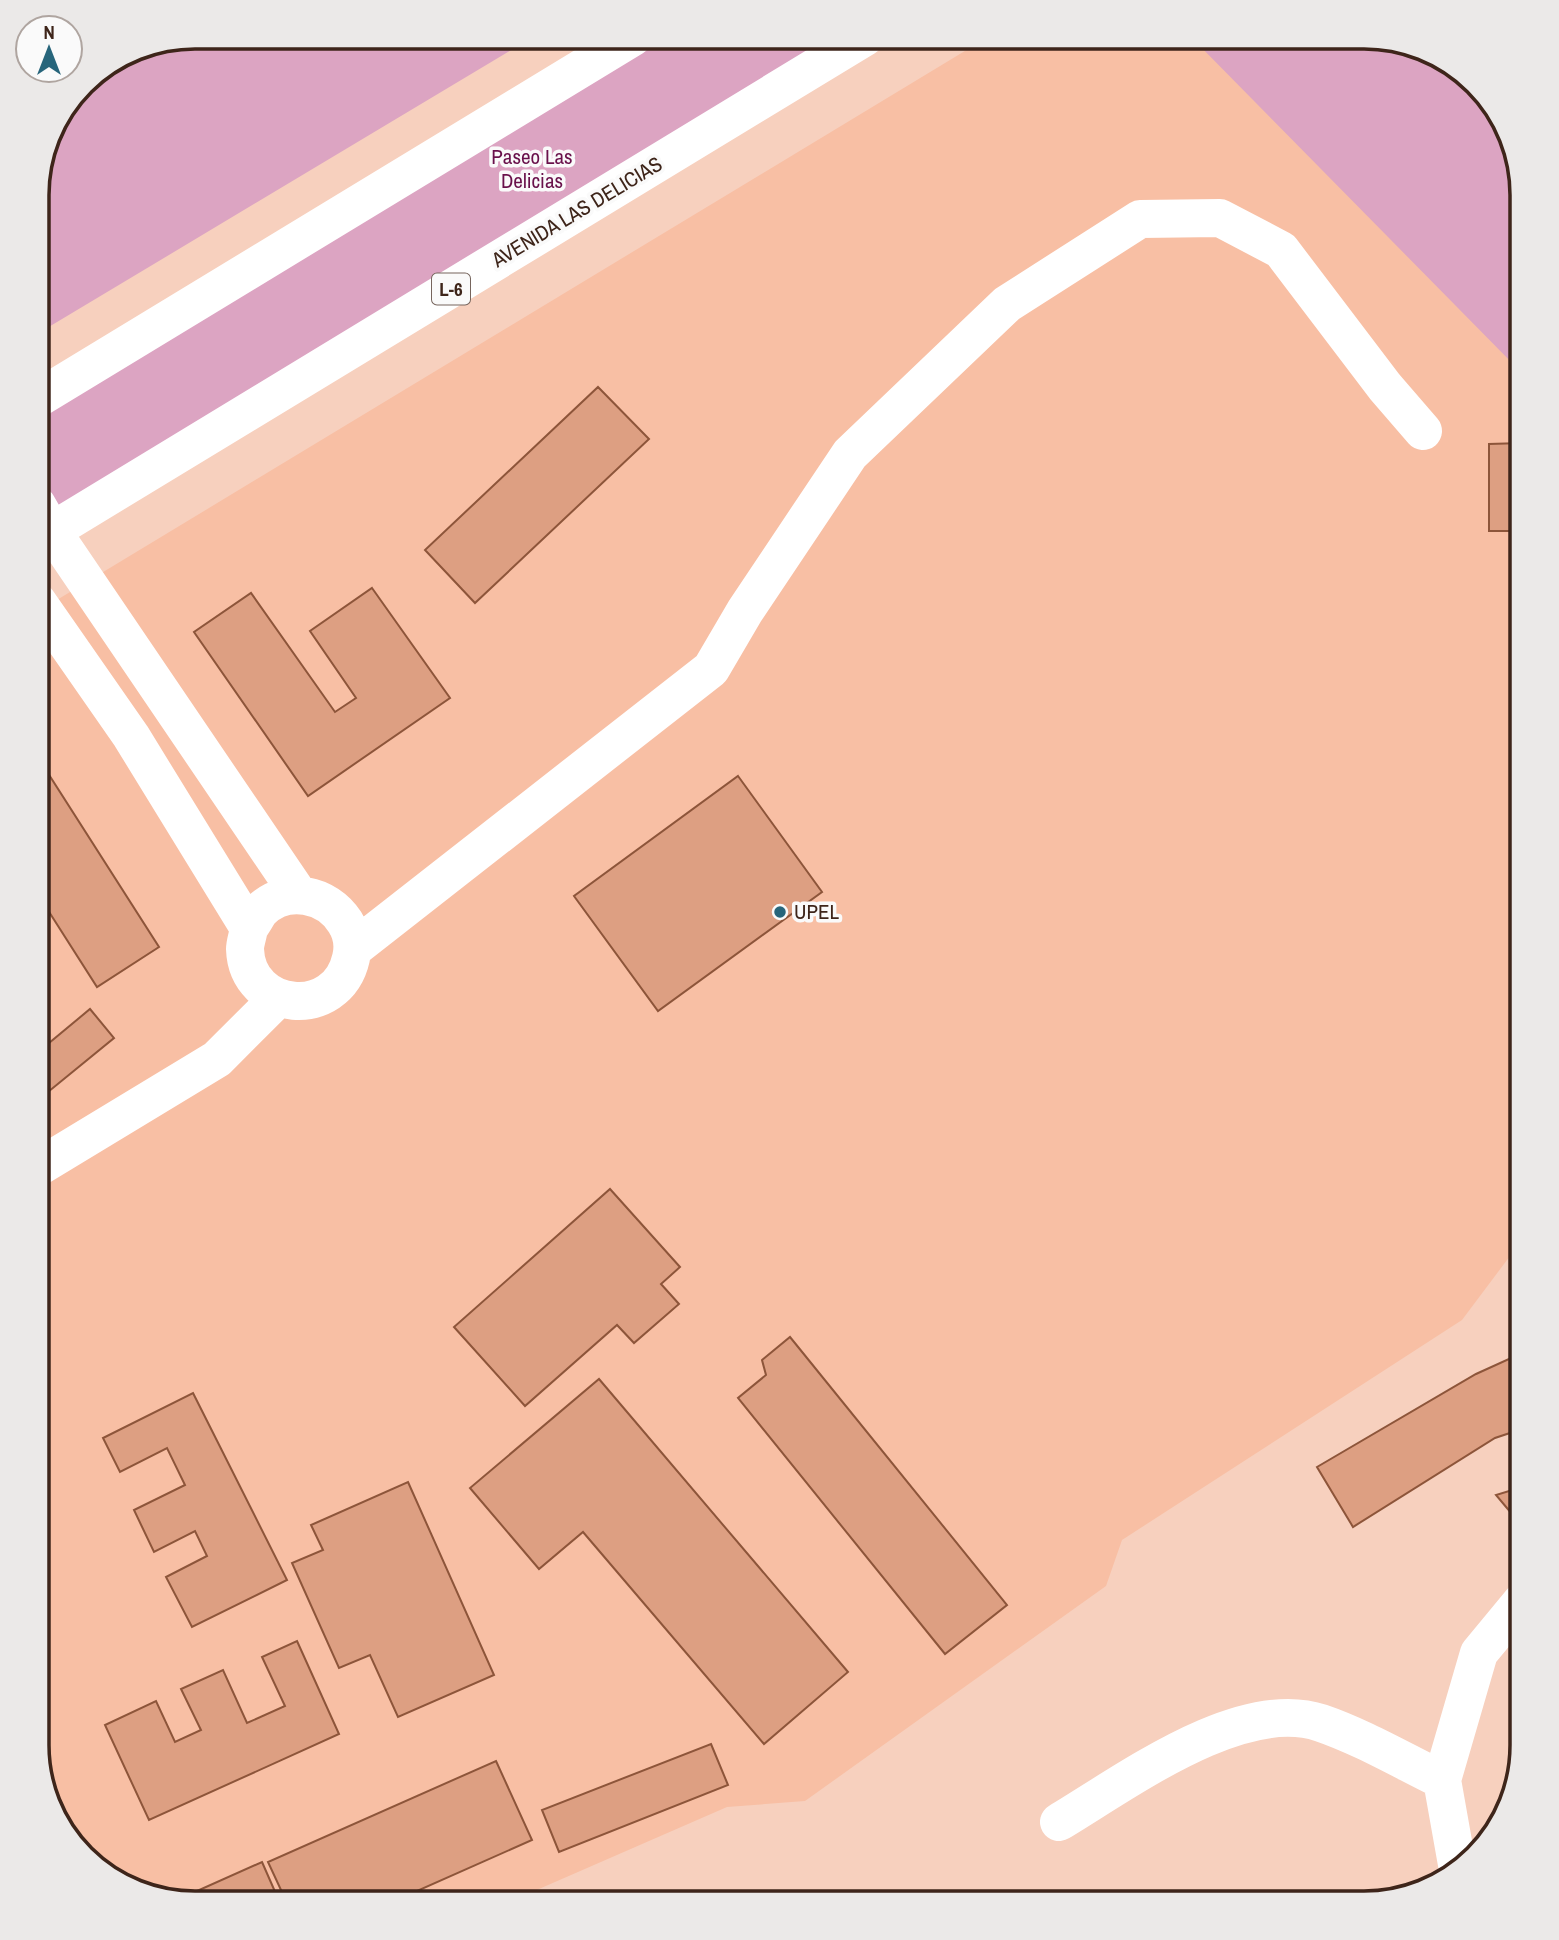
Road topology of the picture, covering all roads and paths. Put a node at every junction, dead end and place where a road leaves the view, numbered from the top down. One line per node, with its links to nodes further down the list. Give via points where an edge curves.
1 (613, 49): 3 (street)
2 (845, 49): 5 (street, AVENIDA LAS DELICIAS / L-6)
3 (49, 393)
4 (1423, 431): 10 (street, via 1280,250 1220,218 1140,219 1007,304 850,454 711,669)
5 (49, 522)
6 (49, 536): 8 (street)
7 (49, 618): 9 (street, via 131,736)
8 (299, 895): 9 (street, via 278,899 261,911); 10 (street, via 320,900 337,911 349,928)
9 (249, 928): 11 (street, via 245,948 249,969 261,986)
10 (353, 948): 11 (street, via 343,978 319,998 299,1002)
11 (278, 998): 12 (street, via 218,1059)
12 (49, 1161)
13 (1510, 1616): 14 (street, via 1479,1653)
14 (1442, 1780): 15 (street, via 1320,1723 1256,1721 1190,1744); 16 (street)
15 (1059, 1822)
16 (1456, 1858)

